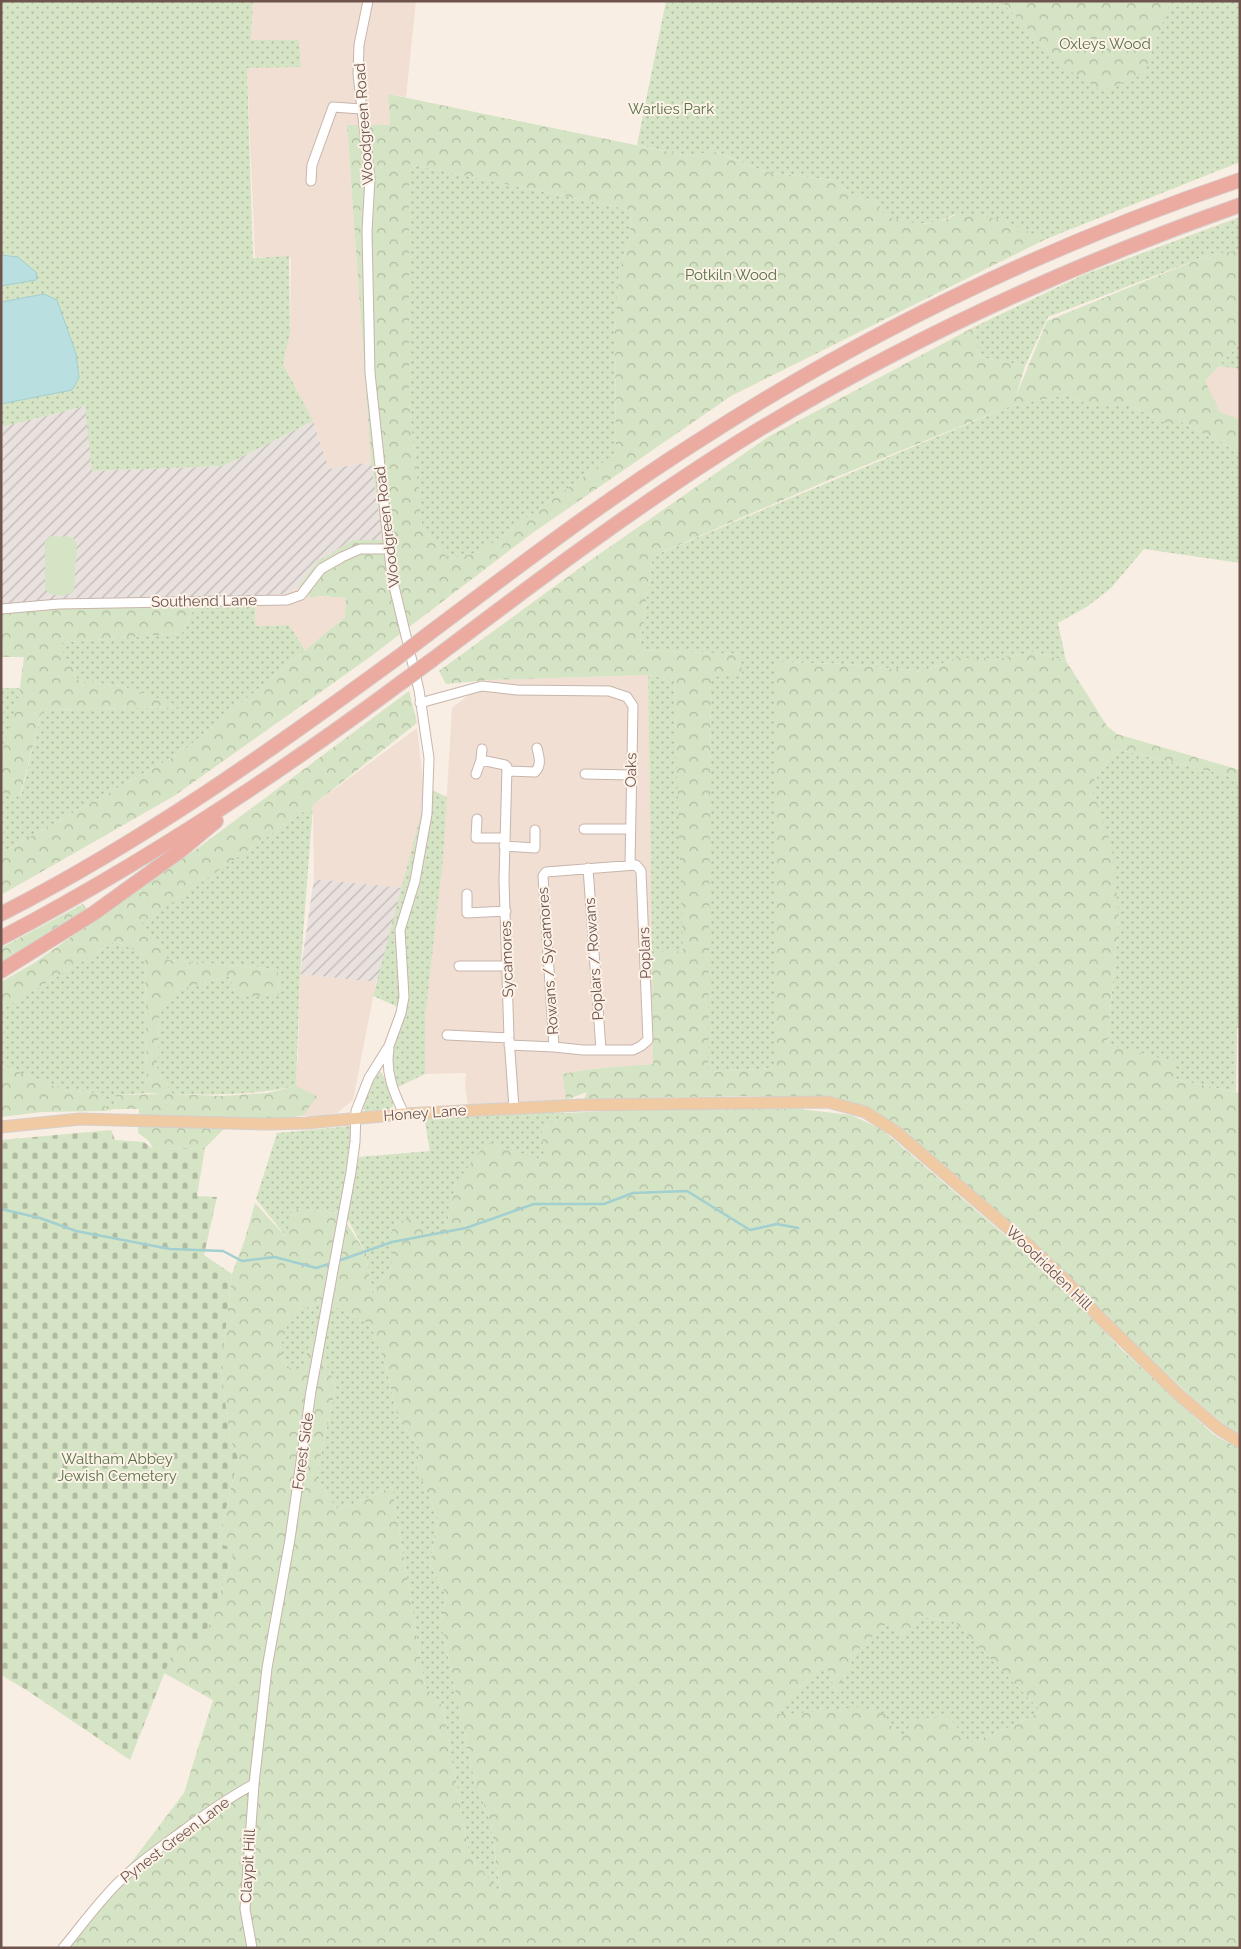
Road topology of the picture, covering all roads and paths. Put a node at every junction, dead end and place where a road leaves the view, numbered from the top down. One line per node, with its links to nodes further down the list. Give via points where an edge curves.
1 (368, 1): 2 (street, Woodgreen Road, via 359,44)
2 (361, 109): 4 (street, via 332,107 312,165); 6 (street, Woodgreen Road, via 370,178 366,231 370,373)
3 (1240, 180): 26 (highway, bridge, via 1144,214 1011,270 818,368 650,472 397,658 178,812)
4 (311, 181)
5 (1240, 205): 16 (highway, bridge, via 1043,281 837,384 664,491)
6 (388, 549): 7 (street, Southend Lane, via 360,549 342,557 322,569 301,595 287,600 59,604); 8 (street, Woodgreen Road)
7 (1, 609)
8 (420, 702): 15 (street, Oaks, via 482,686 517,690 609,691 627,697 633,706); 33 (street, Woodgreen Road, via 429,758 427,814 415,881 400,930 404,997 396,1032)
9 (538, 748): 12 (street, via 540,761 535,772)
10 (482, 749): 11 (street)
11 (481, 760): 12 (street, via 505,765); 13 (street)
12 (507, 772): 21 (street, Sycamores)
13 (476, 774)
14 (585, 774): 15 (street)
15 (630, 775): 19 (street, Oaks)
16 (246, 794): 27 (highway, via 123,871); 30 (highway, via 180,852)
17 (477, 819): 21 (street, via 476,838)
18 (584, 829): 19 (street)
19 (630, 829): 22 (street, Oaks)
20 (536, 830): 21 (street, via 536,848)
21 (504, 842): 25 (street, Sycamores)
22 (630, 865): 23 (street); 35 (street, Poplars, via 636,865 641,871 648,1040 633,1050)
23 (588, 868): 34 (street, Rowans / Sycamores, via 546,872 543,876); 35 (street, Poplars / Rowans)
24 (467, 894): 25 (street, via 467,913)
25 (506, 911): 29 (street, Sycamores)
26 (1, 914)
27 (1, 938)
28 (459, 966): 29 (street)
29 (508, 966): 32 (street, Sycamores)
30 (1, 971)
31 (447, 1035): 32 (street)
32 (509, 1042): 34 (street); 37 (street, Sycamores)
33 (389, 1046): 38 (street, Woodgreen Road, via 387,1069); 39 (street, Woodgreen Road, via 369,1078)
34 (554, 1047): 35 (street)
35 (601, 1050)
36 (848, 1106): 37 (main road, Honey Lane, via 828,1102); 41 (main road, Woodridden Hill, via 865,1112 895,1131 989,1211 1067,1282 1178,1393 1219,1429)
37 (514, 1108): 38 (main road, Honey Lane)
38 (404, 1114): 39 (main road, Honey Lane)
39 (356, 1119): 40 (main road, Honey Lane, via 264,1124 80,1119); 42 (street, Forest Side, via 351,1172 311,1391 267,1668)
40 (1, 1127)
41 (1240, 1442)
42 (254, 1784): 43 (street, Pynest Green Lane, via 199,1819 128,1873 103,1898); 44 (street, Claypit Hill, via 245,1909)
43 (63, 1948)
44 (252, 1948)

